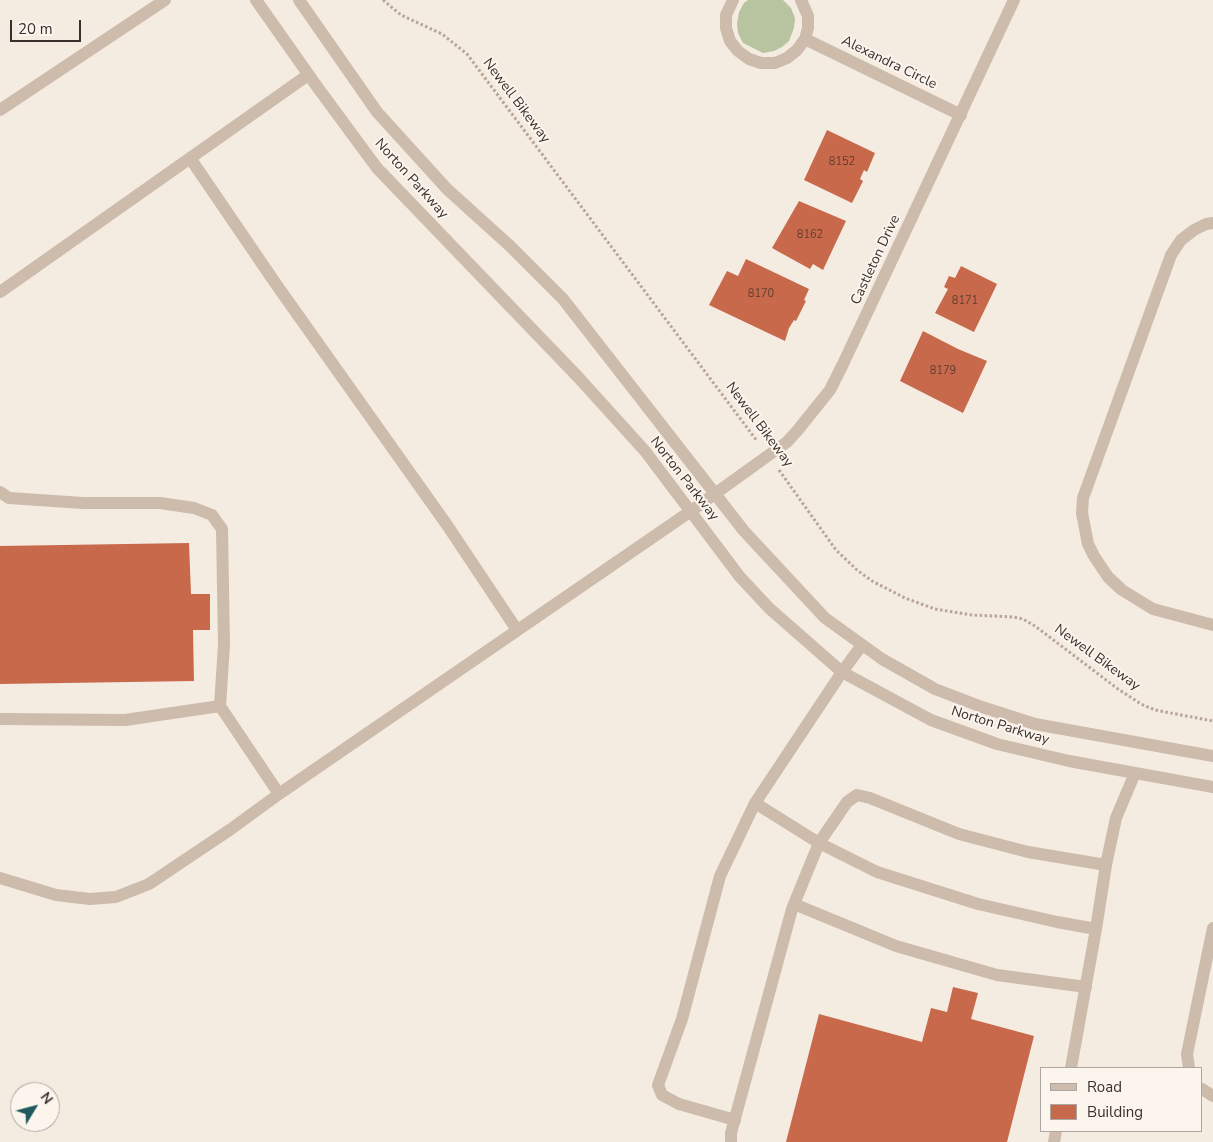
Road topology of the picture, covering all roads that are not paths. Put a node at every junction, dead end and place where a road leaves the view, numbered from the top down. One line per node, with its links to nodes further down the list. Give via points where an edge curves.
1 (165, 0): 9 (street)
2 (256, 0): 8 (street, Norton Parkway)
3 (299, 0): 15 (street, Norton Parkway, via 377,112 447,189 563,299)
4 (733, 0): 7 (street, via 726,15 726,28 730,41 749,59 775,63 797,50)
5 (801, 0): 7 (street, via 808,16)
6 (1014, 0): 10 (street, Castleton Drive)
7 (804, 39): 10 (street, Alexandra Circle)
8 (308, 75): 11 (street); 16 (street, Norton Parkway, via 377,168 578,377 645,451)
9 (0, 110)
10 (961, 115): 15 (street, Castleton Drive, via 830,390 787,442)
11 (190, 158): 13 (street); 18 (street)
12 (1213, 223): 17 (street, via 1194,230 1171,254 1083,498 1082,513 1088,544 1094,556 1108,577 1122,590 1153,609)
13 (0, 292)
14 (0, 492): 21 (street, via 9,498 83,503 160,503 194,508 212,515 222,529 224,645)
15 (714, 494): 16 (street, Castleton Drive); 19 (street, Norton Parkway, via 825,618)
16 (691, 511): 18 (street, Castleton Drive); 20 (street, Norton Parkway, via 740,577 770,609)
17 (1213, 625)
18 (517, 630): 26 (street, Castleton Drive)
19 (862, 645): 20 (street); 23 (street, Norton Parkway, via 935,689 1035,724)
20 (842, 672): 24 (street, Norton Parkway, via 930,720 997,744); 27 (street)
21 (220, 706): 22 (street, via 125,720); 26 (street)
22 (0, 719)
23 (1213, 756)
24 (1135, 773): 25 (street, Norton Parkway); 29 (street, via 1116,818)
25 (1213, 787)
26 (279, 794): 30 (street, Castleton Drive, via 149,884 116,897 56,896)
27 (755, 803): 28 (street); 37 (street, via 720,876 682,1019 658,1085 662,1095 679,1104)
28 (820, 843): 29 (street, via 847,802 857,795 958,834 1028,852); 31 (street); 33 (street, via 877,872 978,904)
29 (1106, 865): 33 (street)
30 (0, 878)
31 (794, 904): 34 (street, via 896,946 997,974); 37 (street)
32 (1213, 928): 36 (street, via 1187,1054)
33 (1096, 929): 34 (street)
34 (1086, 987): 35 (street)
35 (1070, 1067)
36 (1189, 1067)
37 (735, 1120): 38 (street)
38 (732, 1142)

